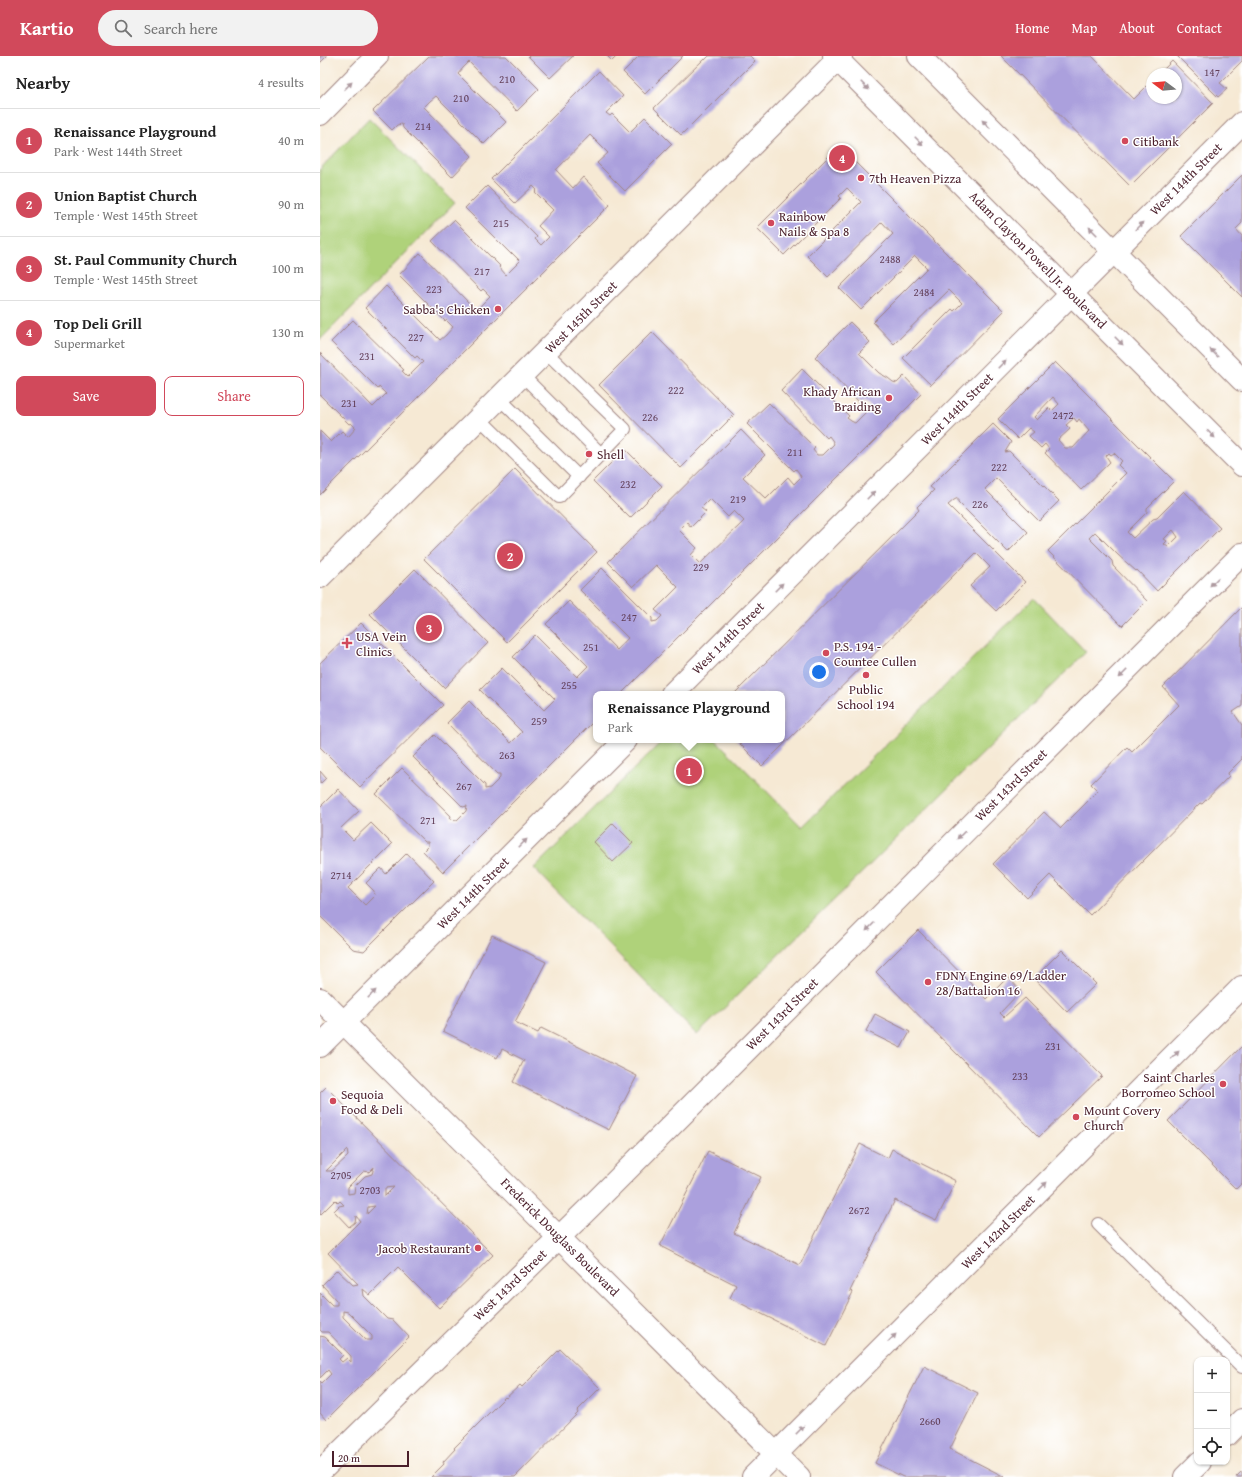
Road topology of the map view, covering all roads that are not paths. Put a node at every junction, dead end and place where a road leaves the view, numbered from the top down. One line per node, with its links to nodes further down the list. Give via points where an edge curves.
1 (378, 56): 4 (street, one-way to 1)
2 (918, 56): 6 (street, one-way to 2)
3 (838, 57): 7 (street, Adam Clayton Powell Jr. Boulevard, one-way to 7); 8 (street, West 145th Street)
4 (320, 114)
5 (1242, 122): 6 (street, West 144th Street, one-way to 5)
6 (1113, 252): 7 (street, West 144th Street); 10 (street, one-way to 6)
7 (1072, 294): 14 (street, Adam Clayton Powell Jr. Boulevard, one-way to 14); 18 (street, West 144th Street, one-way to 7)
8 (546, 352): 9 (street, West 145th Street); 13 (lane, via 625,429)
9 (522, 375): 11 (street, West 145th Street); 13 (lane)
10 (1242, 380)
11 (499, 398): 12 (street, West 145th Street); 15 (lane)
12 (479, 418): 15 (lane, via 559,497); 17 (street, West 145th Street)
13 (601, 454): 15 (lane)
14 (1242, 465)
15 (579, 476)
16 (1242, 554): 25 (street, West 143rd Street, one-way to 25)
17 (320, 577)
18 (675, 691)
19 (623, 743): 22 (street, West 144th Street, one-way to 19)
20 (1242, 987): 29 (street, West 142nd Street, one-way to 20)
21 (320, 999): 22 (street, Frederick Douglass Boulevard)
22 (344, 1022): 23 (street, West 144th Street); 25 (street, Frederick Douglass Boulevard)
23 (320, 1046)
24 (1098, 1224): 26 (lane)
25 (560, 1237): 29 (street, Frederick Douglass Boulevard); 31 (street, West 143rd Street)
26 (1242, 1367)
27 (1242, 1420): 28 (street)
28 (1230, 1432)
29 (776, 1454): 32 (street, West 142nd Street); 33 (street, Frederick Douglass Boulevard)
30 (1197, 1465): 34 (street)
31 (320, 1472)
32 (753, 1477)
33 (799, 1477)
34 (1185, 1477)

